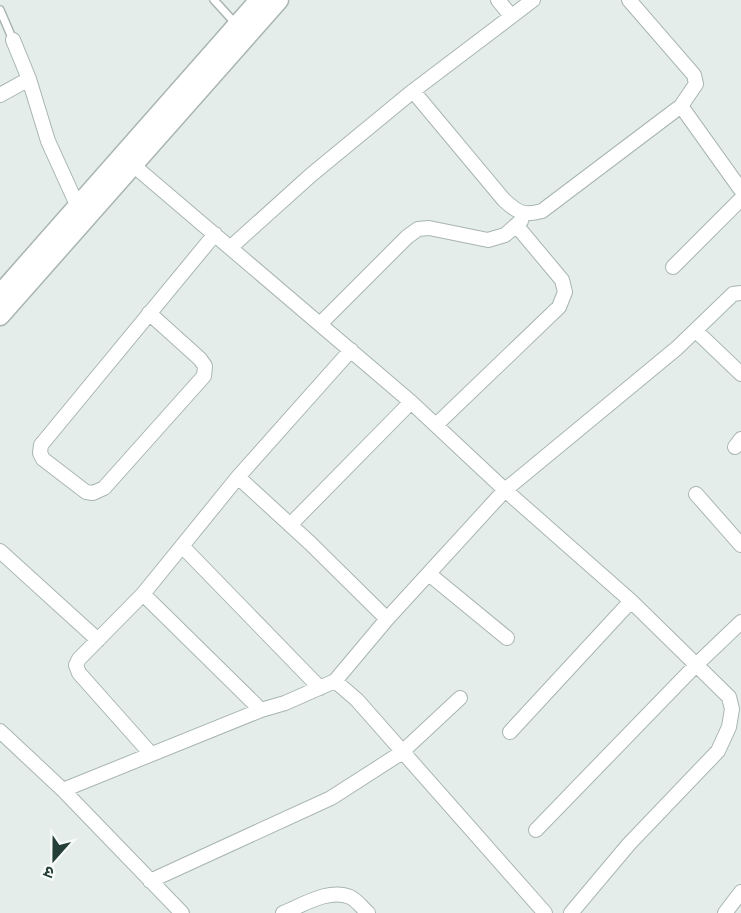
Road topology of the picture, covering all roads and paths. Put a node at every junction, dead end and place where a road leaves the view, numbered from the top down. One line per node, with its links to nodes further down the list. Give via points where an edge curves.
1 (214, 0): 9 (lane)
2 (259, 0): 9 (street)
3 (279, 0): 15 (street)
4 (498, 0): 8 (street)
5 (533, 0): 8 (street)
6 (629, 0): 14 (street, via 694,75 696,84)
7 (0, 10): 10 (lane)
8 (512, 16): 12 (street)
9 (237, 25): 15 (street)
10 (13, 40): 11 (street)
11 (29, 79): 13 (street); 18 (street, via 48,141)
12 (413, 92): 19 (street, via 504,200); 22 (street)
13 (0, 94)
14 (681, 106): 16 (street); 19 (street, via 542,211)
15 (129, 161): 18 (street); 21 (street); 27 (street)
16 (741, 190)
17 (741, 199): 23 (street)
18 (78, 207): 25 (street)
19 (529, 215): 20 (street)
20 (516, 225): 28 (street, via 505,235 488,240 418,229); 33 (street, via 562,280 565,292 560,307)
21 (215, 234): 22 (street); 26 (street)
22 (231, 247): 28 (street)
23 (673, 267)
24 (741, 293): 29 (street, via 733,294)
25 (0, 294)
26 (149, 313): 26 (street, via 41,445 43,459 86,492 104,488 204,376 205,366 200,359)
27 (0, 316)
28 (320, 324): 30 (street)
29 (696, 331): 31 (street); 35 (street)
30 (351, 350): 32 (street); 34 (street)
31 (741, 374)
32 (411, 402): 33 (street); 37 (street)
33 (436, 425): 35 (street)
34 (238, 477): 37 (street); 39 (street)
35 (505, 490): 41 (street); 43 (street)
36 (696, 494): 38 (street)
37 (290, 525): 44 (street)
38 (741, 544)
39 (182, 546): 42 (street); 50 (street)
40 (0, 551): 47 (street)
41 (429, 574): 44 (street); 46 (street)
42 (143, 594): 47 (street); 52 (street)
43 (631, 601): 48 (street); 54 (street)
44 (387, 620): 49 (street)
45 (741, 622): 48 (street)
46 (507, 638)
47 (98, 640): 56 (street, via 79,659 79,673)
48 (696, 665): 58 (street); 65 (street, via 729,696 729,727 718,751 629,844)
49 (335, 681): 50 (street); 55 (street, via 357,700)
50 (320, 688): 52 (street)
51 (460, 698): 55 (street)
52 (261, 711): 56 (street)
53 (0, 731): 57 (street)
54 (510, 732)
55 (402, 753): 59 (street, via 331,798); 64 (street)
56 (151, 754): 57 (street)
57 (63, 790): 59 (street)
58 (536, 830)
59 (150, 881): 61 (street)
60 (741, 892): 66 (street)
61 (182, 913)
62 (283, 913): 63 (street, via 337,893 352,898)
63 (368, 913)
64 (545, 913)
65 (571, 913)
66 (725, 913)

